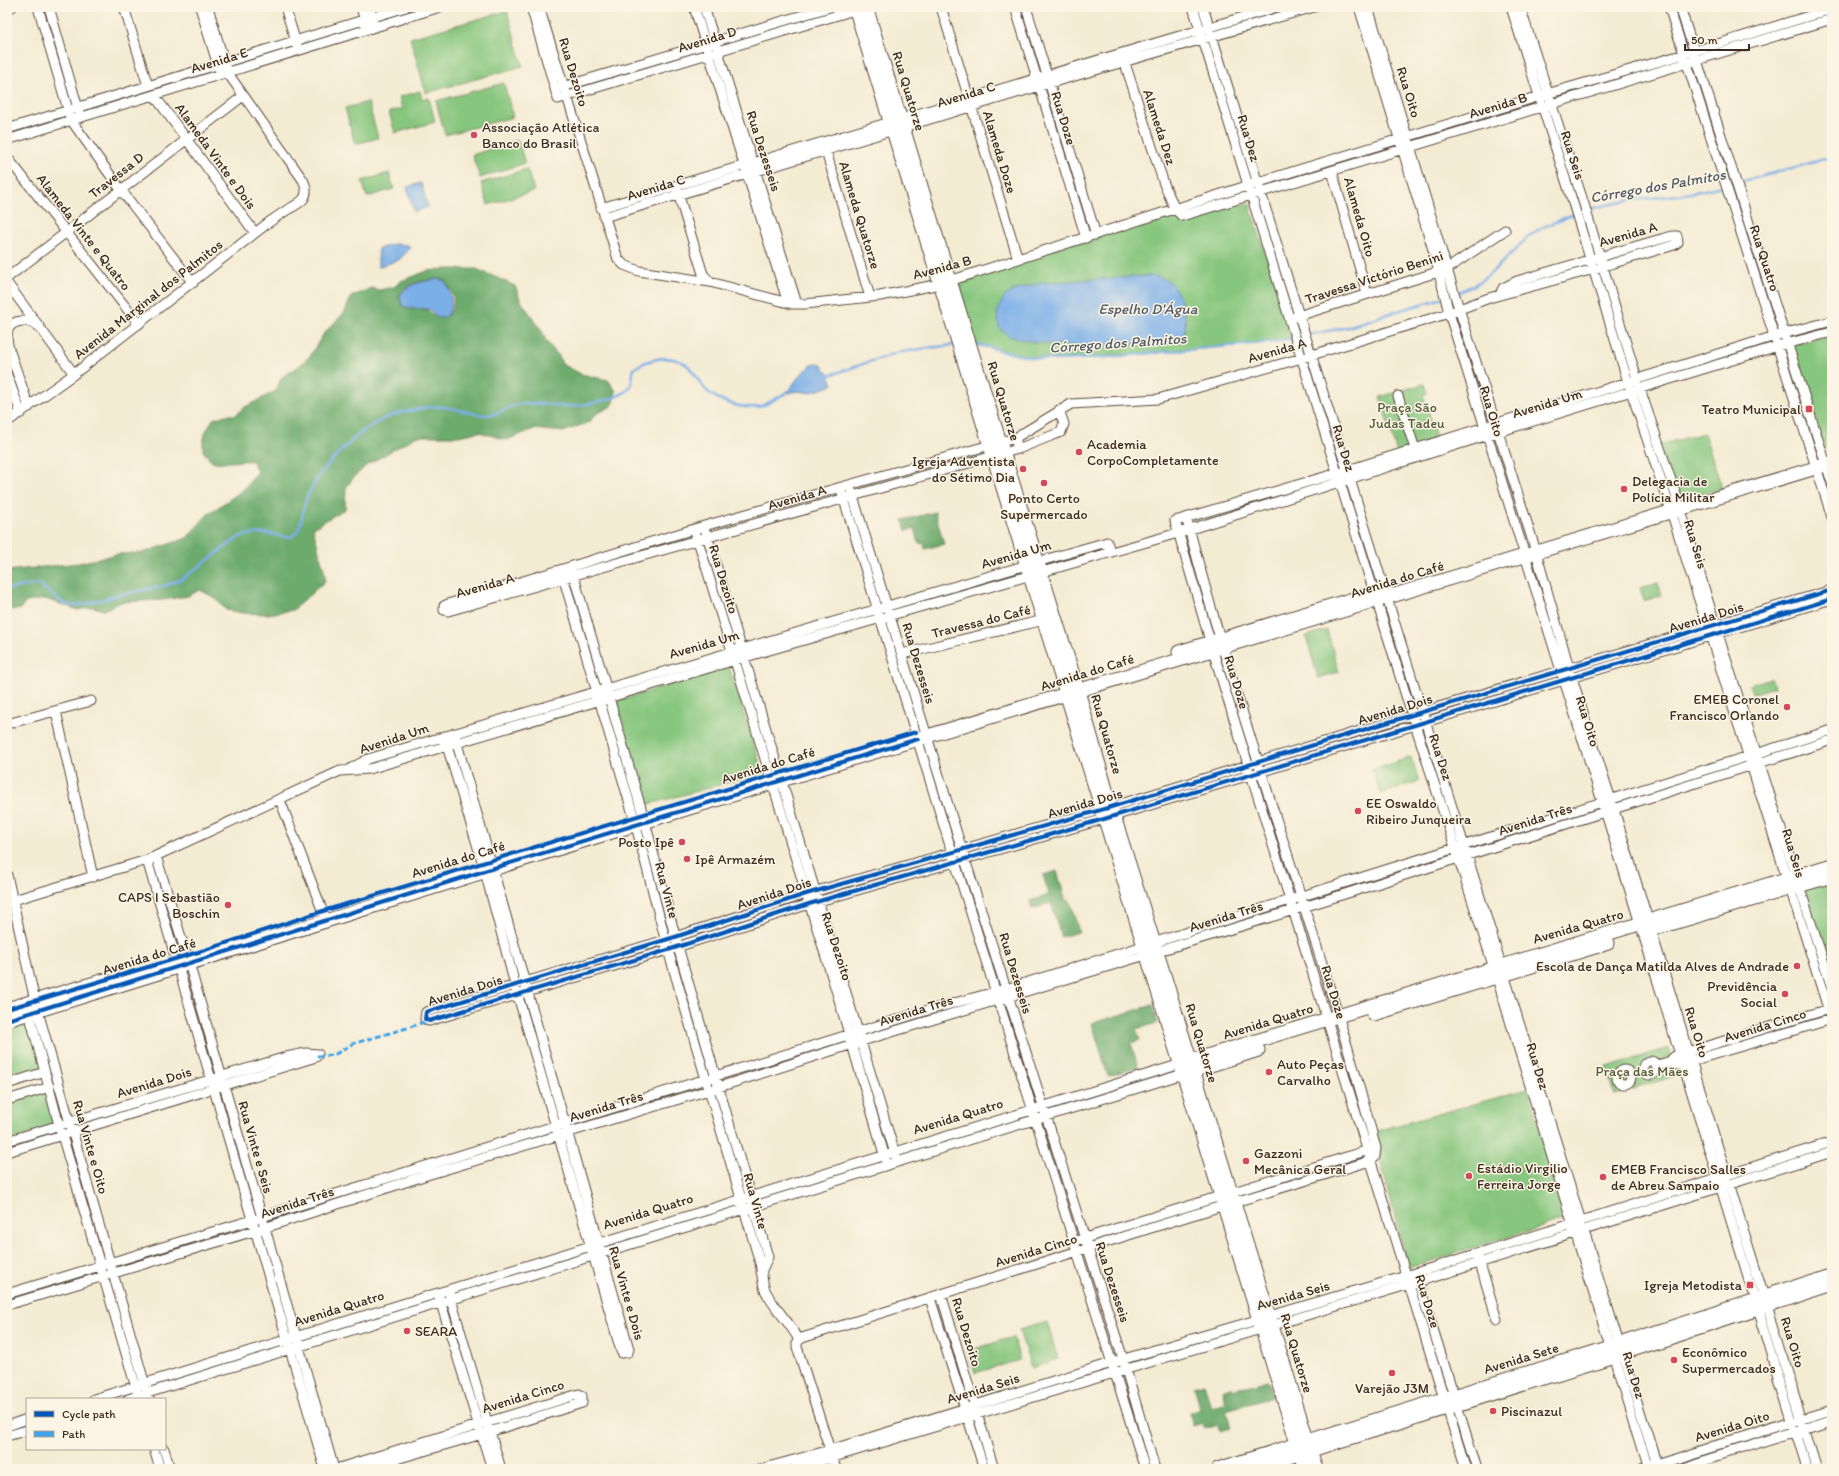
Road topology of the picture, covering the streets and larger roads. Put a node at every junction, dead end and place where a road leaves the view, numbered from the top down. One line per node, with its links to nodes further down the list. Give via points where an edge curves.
1 (12, 7): 30 (street)
2 (38, 7): 58 (street)
3 (49, 7): 57 (street)
4 (124, 7): 49 (street)
5 (200, 7): 44 (street)
6 (208, 7): 44 (street)
7 (285, 7): 38 (street)
8 (361, 7): 34 (street)
9 (369, 7): 34 (street)
10 (406, 7): 34 (street, Avenida E)
11 (440, 7): 34 (street, Avenida E)
12 (531, 7): 50 (street, Rua Dezoito)
13 (539, 7): 50 (street, Rua Dezoito)
14 (694, 7): 39 (street, Rua Dezesseis)
15 (704, 7): 39 (street, Rua Dezesseis)
16 (830, 7): 39 (street, Avenida D)
17 (941, 7): 55 (street, Alameda Doze)
18 (1015, 7): 48 (street, Rua Doze)
19 (1026, 7): 48 (street, Rua Doze)
20 (1193, 7): 36 (street, Rua Dez)
21 (1203, 7): 35 (street, Rua Dez)
22 (1277, 7): 35 (street, Avenida C)
23 (1314, 7): 37 (street, Avenida C)
24 (1359, 7): 63 (street, Rua Oito)
25 (1368, 7): 63 (street, Rua Oito)
26 (1511, 7): 51 (street, Rua Seis)
27 (1520, 7): 51 (street, Rua Seis)
28 (1669, 7): 43 (street, Rua Quatro)
29 (1680, 7): 41 (street, Rua Quatro)
30 (7, 8)
31 (861, 8): 39 (street, Avenida D); 61 (street, Rua Quatorze)
32 (1832, 9): 41 (street, Avenida B)
33 (1832, 19): 41 (street, Avenida B)
34 (370, 23): 38 (street, Avenida E); 40 (street, Avenida E)
35 (1210, 27): 36 (street, Avenida C); 37 (street, Rua Dez)
36 (1202, 34): 37 (street, Avenida C); 42 (street, Avenida C); 72 (street, Rua Dez)
37 (1213, 36): 71 (street, Rua Dez)
38 (295, 41): 40 (street); 44 (street, Avenida E)
39 (712, 48): 50 (street, Avenida D); 54 (street, Avenida D); 69 (street, Rua Dezesseis)
40 (298, 50): 46 (street, Avenida E)
41 (1696, 56): 43 (street, Avenida B); 79 (street, Rua Quatro)
42 (1123, 58): 48 (street, Avenida C); 77 (street, Alameda Dez, via 1164,184)
43 (1686, 59): 45 (street, Avenida B); 47 (street, Avenida B); 80 (street, Rua Quatro)
44 (221, 64): 46 (street); 49 (street, Avenida E)
45 (1634, 69): 47 (street); 51 (street, Avenida B)
46 (224, 73): 52 (street, Avenida E); 53 (street)
47 (1636, 78): 56 (street, Avenida B)
48 (1043, 81): 55 (street, Avenida C); 84 (street, Rua Doze); 85 (street, Rua Doze)
49 (148, 86): 57 (street, Avenida E)
50 (560, 88): 54 (street, Rua Dezoito)
51 (1544, 94): 56 (street, Rua Seis); 63 (street, Avenida B)
52 (154, 95): 59 (street, Avenida E); 64 (street, Alameda Vinte e Dois)
53 (243, 96): 64 (street, Travessa D); 83 (street, Avenida Marginal dos Palmitos, via 303,180 306,188 305,197 301,202)
54 (563, 98): 78 (street, Rua Dezoito)
55 (970, 104): 61 (street, Avenida C); 87 (street, Alameda Doze)
56 (1547, 104): 67 (street, Avenida B); 86 (street, Rua Seis)
57 (78, 108): 58 (street, Avenida E); 59 (street)
58 (68, 111): 60 (street); 62 (street, Avenida E)
59 (81, 117): 60 (street, Avenida E)
60 (71, 120): 65 (street, Avenida E); 73 (street)
61 (897, 125): 66 (street, Avenida C); 94 (street, Rua Quatorze)
62 (7, 129)
63 (1404, 138): 67 (street, Rua Oito); 71 (street, Avenida B)
64 (186, 139): 73 (street, Travessa D); 83 (street, Alameda Vinte e Dois)
65 (7, 140)
66 (824, 146): 69 (street, Avenida C); 98 (street, Alameda Quatorze)
67 (1407, 148): 70 (street, Avenida B); 89 (street, Rua Oito)
68 (7, 157): 82 (street, Alameda Vinte e Quatro)
69 (749, 168): 74 (street, Avenida C); 99 (street, Rua Dezesseis)
70 (1332, 171): 75 (street, Avenida B); 96 (street, Alameda Oito)
71 (1258, 182): 72 (street, Avenida B); 75 (street, Rua Dez)
72 (1249, 185): 76 (street, Rua Dez); 77 (street, Avenida B)
73 (121, 190): 82 (street, Travessa D); 93 (street)
74 (677, 190): 78 (street, Avenida C); 91 (street, via 703,274)
75 (1262, 192): 76 (street, Avenida B); 102 (street, Rua Dez)
76 (1252, 195): 77 (street, Avenida B, via 1186,215 1179,214); 103 (street, Rua Dez)
77 (1175, 209): 84 (street, Avenida B)
78 (603, 212): 91 (street, Rua Dezoito, via 615,254 624,265 650,274)
79 (1749, 222): 80 (street); 108 (street, Rua Quatro)
80 (1740, 226): 109 (street, Rua Quatro)
81 (1505, 230): 89 (street, Travessa Victório Benini)
82 (66, 232): 90 (street, Travessa D); 105 (street, Alameda Vinte e Quatro)
83 (255, 233): 93 (street, Avenida Marginal dos Palmitos)
84 (1096, 235): 85 (street, Avenida B)
85 (1086, 238): 87 (street, Avenida B)
86 (1595, 258): 88 (street, Rua Seis); 88 (street, Avenida A, via 1677,236 1676,244); 97 (street, Avenida A, via 1510,284 1503,288)
87 (1018, 259): 94 (street, Avenida B)
88 (1599, 268): 97 (street, Avenida A); 120 (street, Rua Seis)
89 (1443, 271): 95 (street, Rua Oito); 96 (street, Travessa Victório Benini)
90 (7, 278)
91 (710, 282): 99 (street, Avenida B)
92 (7, 283): 106 (street)
93 (193, 283): 105 (street, Avenida Marginal dos Palmitos)
94 (945, 283): 98 (street, Avenida B); 131 (street, Rua Quatorze)
95 (1447, 285): 100 (street, Rua Oito, via 1456,298); 101 (street, Rua Oito, via 1446,303)
96 (1367, 294): 102 (street, Travessa Victório Benini)
97 (1500, 295): 100 (street, Avenida A)
98 (870, 297): 99 (street, Avenida B)
99 (793, 304)
100 (1459, 309): 101 (street, Avenida A); 127 (street, Rua Oito)
101 (1449, 313): 113 (street, Avenida A); 128 (street, Rua Oito)
102 (1300, 315): 103 (street, Travessa Victório Benini); 113 (street, Rua Dez)
103 (1290, 319): 114 (street, Rua Dez)
104 (1832, 321): 108 (street, Avenida Um)
105 (139, 324): 118 (street, Avenida Marginal dos Palmitos)
106 (41, 330): 115 (street, via 25,320 11,326 7,339); 118 (street)
107 (1832, 332): 110 (street, Avenida Um)
108 (1784, 333): 109 (street, Avenida Um); 110 (street, Rua Quatro)
109 (1775, 336): 112 (street, Rua Quatro); 116 (street, Avenida Um)
110 (1788, 344): 112 (street, Avenida Um); 134 (street, Rua Quatro)
111 (7, 345): 115 (street)
112 (1778, 346): 117 (street, Avenida Um); 134 (street, Rua Quatro)
113 (1311, 351): 114 (street, Avenida A); 135 (street, Rua Dez)
114 (1301, 354): 124 (street, Avenida A, via 1152,400 1073,404); 136 (street, Rua Dez)
115 (12, 358): 123 (street)
116 (1705, 358): 117 (street); 120 (street, Avenida Um)
117 (1708, 368): 121 (street, Avenida Um)
118 (74, 374): 123 (street, Avenida Marginal dos Palmitos)
119 (7, 375): 125 (street)
120 (1632, 380): 121 (street, Rua Seis); 127 (street, Avenida Um)
121 (1636, 390): 129 (street, Avenida Um); 144 (street, Rua Seis)
122 (1398, 396): 132 (street)
123 (30, 407): 125 (street, Avenida Marginal dos Palmitos)
124 (1059, 410): 130 (street, Avenida A); 133 (street, Avenida A, via 1064,424 1061,432)
125 (21, 413): 126 (street, Avenida Marginal dos Palmitos)
126 (7, 422)
127 (1494, 423): 128 (street, Avenida Um); 129 (street, Rua Oito)
128 (1486, 431): 129 (street, Avenida Um); 132 (street, Avenida Um); 137 (street, Avenida Um); 154 (street, Rua Oito)
129 (1497, 433): 154 (street, Rua Oito)
130 (1015, 438): 131 (street, Avenida A); 133 (street)
131 (996, 448): 133 (street, Avenida A); 140 (street, Avenida A); 142 (street, Avenida A); 155 (street, Rua Quatorze)
132 (1415, 448): 135 (street, Avenida Um)
133 (1018, 449)
134 (1824, 461): 139 (street, Rua Quatro); 144 (street, Avenida do Café); 146 (street, Rua Quatro)
135 (1348, 470): 136 (street, Avenida Um); 137 (street, Rua Dez)
136 (1337, 472): 138 (street, Rua Dez); 145 (street, Avenida Um)
137 (1351, 479): 138 (street, Avenida Um); 159 (street, Rua Dez)
138 (1340, 482): 150 (street, Avenida Um); 159 (street, Rua Dez)
139 (1832, 483)
140 (849, 485): 141 (street, Avenida A); 142 (street, Rua Dezesseis)
141 (840, 488): 143 (street, Rua Dezesseis); 148 (street, Avenida A)
142 (853, 495): 143 (street, Avenida A); 161 (street, Rua Dezesseis)
143 (843, 498): 152 (street, Avenida A); 161 (street, Rua Dezesseis)
144 (1675, 506): 154 (street, Avenida do Café); 164 (street, Rua Seis)
145 (1186, 517): 147 (street, Avenida Um); 150 (street, Rua Doze)
146 (1832, 517)
147 (1175, 522): 151 (street, Rua Doze)
148 (704, 526): 149 (street, Avenida A); 152 (street, Rua Dezoito)
149 (694, 529): 153 (street, Rua Dezoito); 156 (street, Avenida A)
150 (1189, 529): 151 (street, Avenida Um); 165 (street, Rua Doze)
151 (1178, 532): 155 (street, Avenida Um); 165 (street, Rua Doze)
152 (707, 537): 153 (street, Avenida A); 166 (street, Rua Dezoito)
153 (697, 539): 156 (street, Avenida A); 167 (street, Rua Dezoito)
154 (1530, 550): 159 (street, Avenida do Café); 171 (street, Rua Oito)
155 (1034, 568): 161 (street, Avenida Um); 162 (street, Avenida Um); 163 (street, Rua Quatorze); 173 (street, Rua Quatorze)
156 (572, 570): 157 (street, Avenida A); 172 (street, Rua Vinte)
157 (562, 573): 157 (street, Avenida A, via 448,604 444,606 444,610 448,611); 174 (street, Rua Vinte)
158 (1832, 590): 164 (street, Avenida Dois)
159 (1382, 595): 165 (street, Avenida do Café); 179 (street, Rua Dez); 180 (street, Rua Dez)
160 (1832, 599): 164 (street, Avenida Dois)
161 (882, 607): 162 (street, Rua Dezesseis); 166 (street, Avenida Um)
162 (885, 617): 168 (street, Rua Dezesseis); 169 (street, Avenida Um); 186 (street, Rua Dezesseis)
163 (1044, 620): 168 (street, Travessa do Café); 173 (street, Rua Quatorze)
164 (1713, 631): 171 (street, Avenida Dois); 190 (street, Rua Seis)
165 (1216, 645): 173 (street, Avenida do Café); 191 (street, Rua Doze); 192 (street, Rua Doze)
166 (741, 648): 167 (street, Avenida Um); 169 (street, Rua Dezoito)
167 (731, 651): 170 (street, Rua Dezoito); 172 (street, Avenida Um)
168 (902, 654): 186 (street, Rua Dezesseis)
169 (744, 658): 170 (street, Avenida Um); 195 (street, Rua Dezoito)
170 (734, 660): 175 (street, Avenida Um); 195 (street, Rua Dezoito)
171 (1567, 675): 179 (street, Avenida Dois); 181 (street, Avenida Dois); 197 (street, Rua Oito)
172 (606, 688): 174 (street, Avenida Um); 175 (street, Rua Vinte)
173 (1071, 689): 186 (street, Avenida do Café); 198 (street, Rua Quatorze)
174 (596, 691): 176 (street, Rua Vinte); 185 (street, Avenida Um)
175 (609, 698): 176 (street, Avenida Um); 199 (street, Rua Vinte)
176 (599, 700): 189 (street, Avenida Um); 199 (street, Rua Vinte)
177 (92, 701): 178 (street)
178 (56, 711): 182 (street); 214 (street)
179 (1423, 712): 180 (street, Avenida Dois); 181 (street, Rua Dez)
180 (1412, 715): 183 (street, Rua Dez); 191 (street, Avenida Dois)
181 (1426, 722): 183 (street, Avenida Dois); 200 (street, Rua Dez)
182 (7, 724)
183 (1416, 725): 193 (street, Avenida Dois); 201 (street, Rua Dez)
184 (1832, 730): 190 (street, Avenida Três)
185 (454, 733): 188 (street, Avenida Um); 189 (street, Rua Vinte e Dois)
186 (922, 734): 195 (street, Avenida do Café); 202 (street, Rua Dezesseis); 203 (street, Rua Dezesseis)
187 (1832, 740): 190 (street, Avenida Três)
188 (445, 741): 189 (street, Avenida Um); 196 (street, Avenida Um, via 376,762 364,770 340,771); 211 (street, Rua Vinte e Dois)
189 (457, 742): 211 (street, Rua Vinte e Dois)
190 (1755, 760): 197 (street, Avenida Três); 215 (street, Rua Seis)
191 (1258, 762): 192 (street, Avenida Dois); 193 (street, Rua Doze)
192 (1249, 765): 194 (street, Rua Doze); 198 (street, Avenida Dois)
193 (1261, 772): 194 (street, Avenida Dois); 218 (street, Rua Doze)
194 (1252, 775): 198 (street, Avenida Dois); 218 (street, Rua Doze)
195 (776, 778): 199 (street, Avenida do Café); 216 (street, Rua Dezoito); 217 (street, Rua Dezoito)
196 (280, 800): 205 (street, Avenida Um); 223 (street)
197 (1608, 806): 200 (street, Avenida Três); 204 (street, Avenida Três); 224 (street, Rua Oito)
198 (1107, 813): 202 (street, Avenida Dois); 207 (street, Avenida Dois); 228 (street, Rua Quatorze)
199 (639, 820): 211 (street, Avenida do Café); 225 (street, Rua Vinte); 226 (street, Rua Vinte)
200 (1465, 845): 201 (street, Avenida Três); 204 (street, Rua Dez)
201 (1456, 849): 206 (street, Rua Dez); 218 (street, Avenida Três)
202 (962, 850): 203 (street, Avenida Dois); 207 (street, Rua Dezesseis)
203 (952, 853): 209 (street, Rua Dezesseis); 216 (street, Avenida Dois)
204 (1468, 855): 206 (street, Avenida Três); 231 (street, Rua Dez)
205 (156, 856): 208 (street, Avenida Um); 230 (street, Rua Vinte e Seis)
206 (1459, 858): 222 (street, Avenida Três); 231 (street, Rua Dez)
207 (965, 859): 209 (street, Avenida Dois); 236 (street, Rua Dezesseis)
208 (148, 860): 214 (street, Avenida Um); 230 (street, Rua Vinte e Seis)
209 (955, 862): 220 (street, Avenida Dois); 237 (street, Rua Dezesseis)
210 (1832, 864): 215 (street, Avenida Quatro)
211 (488, 866): 223 (street, Avenida do Café); 232 (street, Rua Vinte e Dois); 233 (street, Rua Vinte e Dois)
212 (7, 875): 219 (street, Rua Vinte e Oito)
213 (1832, 876): 215 (street, Avenida Quatro)
214 (93, 877): 219 (street, Avenida Um)
215 (1793, 882): 224 (street, Avenida Quatro); 234 (street, Rua Seis); 241 (street, Rua Seis)
216 (815, 892): 217 (street, Avenida Dois); 220 (street, Rua Dezoito)
217 (806, 894): 221 (street, Rua Dezoito); 225 (street, Avenida Dois)
218 (1296, 899): 222 (street, Rua Doze); 228 (street, Avenida Três)
219 (10, 901): 239 (street, Rua Vinte e Oito)
220 (818, 901): 221 (street, Avenida Dois); 246 (street, Rua Dezoito)
221 (809, 904): 227 (street, Avenida Dois); 245 (street, Rua Dezoito)
222 (1299, 909): 228 (street, Avenida Três); 244 (street, Rua Doze)
223 (324, 916): 230 (street, Avenida do Café)
224 (1646, 927): 231 (street, Avenida Quatro); 248 (street, Rua Oito)
225 (675, 937): 226 (street, Avenida Dois); 227 (street, Rua Vinte)
226 (666, 940): 229 (street, Rua Vinte); 232 (street, Avenida Dois)
227 (678, 947): 229 (street, Avenida Dois); 255 (street, Rua Vinte)
228 (1151, 949): 236 (street, Avenida Três); 251 (street, Rua Quatorze)
229 (668, 950): 235 (street, Avenida Dois); 256 (street, Rua Vinte)
230 (183, 961): 239 (street, Avenida do Café); 254 (street, Rua Vinte e Seis); 257 (street, Rua Vinte e Seis)
231 (1499, 971): 244 (street, Avenida Quatro); 293 (street, Rua Dez); 294 (street, Rua Dez)
232 (524, 983): 233 (street, Avenida Dois); 235 (street, Rua Vinte e Dois)
233 (515, 986): 238 (street, Rua Vinte e Dois); 238 (street, Avenida Dois, via 426,1012 425,1019 429,1021)
234 (1832, 988)
235 (527, 993): 238 (street, Avenida Dois); 268 (street, Rua Vinte e Dois)
236 (1007, 993): 237 (street, Avenida Três); 265 (street, Rua Dezesseis)
237 (998, 995): 246 (street, Avenida Três); 266 (street, Rua Dezesseis)
238 (518, 996): 270 (street, Rua Vinte e Dois)
239 (32, 1007): 240 (street, Avenida do Café); 242 (street, Avenida do Café); 252 (street, Rua Vinte e Oito); 267 (street, Rua Vinte e Oito)
240 (7, 1009)
241 (1830, 1009): 243 (street, Rua Seis); 248 (street, Avenida Cinco)
242 (7, 1020)
243 (1832, 1020): 250 (street, Avenida Cinco)
244 (1333, 1022): 251 (street, Avenida Quatro); 280 (street, Rua Doze)
245 (849, 1035): 246 (street, Avenida Três); 247 (street, Rua Dezoito); 255 (street, Avenida Três)
246 (860, 1036): 247 (street, Avenida Três); 278 (street, Rua Dezoito)
247 (852, 1045): 261 (street, Avenida Três); 281 (street, Rua Dezoito)
248 (1684, 1053): 249 (street, Avenida Cinco); 250 (street, Rua Oito)
249 (1666, 1063): 250 (street, Avenida Cinco); 253 (street, via 1657,1066 1654,1062 1648,1062 1644,1064 1643,1071)
250 (1687, 1063): 284 (street, Rua Oito)
251 (1187, 1068): 265 (street, Avenida Quatro); 288 (street, Rua Quatorze)
252 (45, 1072): 258 (street); 260 (street, Rua Vinte e Oito)
253 (1631, 1075)
254 (220, 1076): 257 (street, Avenida Dois); 259 (street, Rua Vinte e Seis); 259 (street, Avenida Dois, via 296,1054 318,1054 316,1057)
255 (716, 1076): 256 (street, Avenida Três); 261 (street, Rua Vinte)
256 (706, 1079): 263 (street, Rua Vinte); 268 (street, Avenida Três)
257 (210, 1080): 262 (street, Rua Vinte e Seis); 267 (street, Avenida Dois)
258 (7, 1084)
259 (223, 1086): 262 (street, Avenida Dois); 291 (street, Rua Vinte e Seis)
260 (50, 1087): 264 (street); 269 (street, Rua Vinte e Oito)
261 (719, 1087): 263 (street, Avenida Três); 286 (street, Rua Vinte)
262 (213, 1089): 271 (street, Avenida Dois); 292 (street, Rua Vinte e Seis)
263 (709, 1090): 272 (street, Avenida Três); 287 (street, Rua Vinte)
264 (7, 1100)
265 (1044, 1111): 266 (street, Avenida Quatro); 299 (street, Rua Dezesseis)
266 (1034, 1114): 278 (street, Avenida Quatro); 282 (street, Avenida Quatro); 300 (street, Rua Dezesseis)
267 (69, 1122): 269 (street, Avenida Dois); 271 (street, Rua Vinte e Oito)
268 (564, 1122): 270 (street, Avenida Três); 272 (street, Rua Vinte e Dois)
269 (60, 1125): 273 (street, Rua Vinte e Oito); 275 (street, Avenida Dois)
270 (555, 1125): 274 (street, Rua Vinte e Dois); 291 (street, Avenida Três)
271 (72, 1133): 273 (street, Avenida Dois); 306 (street, Rua Vinte e Oito)
272 (568, 1133): 274 (street, Avenida Três); 301 (street, Rua Vinte e Dois)
273 (63, 1135): 277 (street, Avenida Dois); 306 (street, Rua Vinte e Oito)
274 (558, 1136): 295 (street, Avenida Três); 301 (street, Rua Vinte e Dois)
275 (7, 1140)
276 (1832, 1142): 284 (street, Avenida Seis)
277 (7, 1152)
278 (895, 1152): 281 (street, Avenida Quatro); 282 (street, Rua Dezoito)
279 (1832, 1152): 285 (street, Avenida Seis)
280 (1372, 1154): 288 (street, Avenida Cinco); 310 (street, Rua Doze)
281 (884, 1156): 283 (street, Rua Dezoito); 286 (street, Avenida Quatro)
282 (898, 1162): 283 (street, Avenida Quatro)
283 (887, 1165): 289 (street, Avenida Quatro)
284 (1723, 1176): 285 (street, Rua Oito); 293 (street, Avenida Seis)
285 (1726, 1186): 297 (street, Avenida Seis); 318 (street, Rua Oito)
286 (751, 1197): 287 (street, Avenida Quatro); 289 (street, Rua Vinte)
287 (741, 1199): 290 (street, Rua Vinte); 301 (street, Avenida Quatro)
288 (1228, 1199): 299 (street, Avenida Cinco); 302 (street, Avenida Cinco); 321 (street, Rua Quatorze)
289 (753, 1206): 290 (street, Avenida Quatro); 307 (street, Rua Vinte, via 768,1257 767,1264)
290 (744, 1209): 304 (street, Avenida Quatro); 307 (street, Rua Vinte)
291 (261, 1217): 292 (street, Avenida Três); 295 (street, Rua Vinte e Seis)
292 (252, 1220): 296 (street, Rua Vinte e Seis); 306 (street, Avenida Três)
293 (1582, 1221): 294 (street, Avenida Seis); 297 (street, Rua Dez)
294 (1572, 1224): 298 (street, Rua Dez); 305 (street, Avenida Seis)
295 (264, 1228): 296 (street, Avenida Três); 322 (street, Rua Vinte e Seis)
296 (255, 1230): 308 (street, Avenida Três); 324 (street, Rua Vinte e Seis)
297 (1584, 1231): 298 (street, Avenida Seis); 326 (street, Rua Dez)
298 (1575, 1233): 305 (street, Avenida Seis); 326 (street, Rua Dez)
299 (1084, 1238): 300 (street, Avenida Cinco); 302 (street, Rua Dezesseis)
300 (1074, 1242): 303 (street, Rua Dezesseis)
301 (595, 1245): 304 (street, Rua Vinte e Dois); 315 (street, Avenida Quatro)
302 (1087, 1248): 303 (street, Avenida Cinco); 327 (street, Rua Dezesseis)
303 (1077, 1252): 314 (street, Avenida Cinco); 328 (street, Rua Dezesseis)
304 (598, 1255): 304 (street, Rua Vinte e Dois, via 621,1352 628,1352 629,1349); 315 (street, Avenida Quatro)
305 (1479, 1258): 310 (street, Avenida Seis); 320 (street)
306 (106, 1264): 308 (street, Rua Vinte e Oito); 312 (street, Avenida Três)
307 (760, 1267): 323 (street, Rua Vinte, via 764,1286 770,1298 792,1327)
308 (109, 1275): 319 (street, Avenida Três); 331 (street, Rua Vinte e Oito)
309 (1832, 1275): 318 (street, Avenida Sete)
310 (1412, 1279): 321 (street, Avenida Seis); 334 (street, Rua Doze)
311 (1832, 1285): 318 (street, Avenida Sete)
312 (7, 1294)
313 (438, 1294): 315 (street, Avenida Quatro); 317 (street); 322 (street, Avenida Quatro)
314 (941, 1294): 316 (street, Avenida Cinco); 335 (street, Rua Dezoito)
315 (450, 1296): 317 (street, Avenida Quatro); 341 (street)
316 (930, 1298): 323 (street, Avenida Cinco); 337 (street, Rua Dezoito)
317 (441, 1303): 325 (street, Avenida Quatro); 343 (street)
318 (1761, 1303): 326 (street, Avenida Sete); 338 (street, Rua Oito); 342 (street, Rua Oito)
319 (7, 1305)
320 (1497, 1320)
321 (1266, 1323): 327 (street, Avenida Seis); 329 (street, Avenida Seis); 350 (street, Rua Quatorze)
322 (296, 1337): 324 (street, Avenida Quatro); 325 (street, Rua Vinte e Seis)
323 (798, 1341): 353 (street, via 797,1347)
324 (288, 1345): 325 (street, Avenida Quatro); 331 (street, Avenida Quatro); 358 (street, Rua Vinte e Seis)
325 (299, 1347): 359 (street, Rua Vinte e Seis)
326 (1616, 1350): 334 (street, Avenida Sete); 354 (street, Rua Dez); 355 (street, Rua Dez)
327 (1123, 1359): 328 (street, Avenida Seis); 329 (street, Rua Dezesseis)
328 (1112, 1363): 330 (street, Rua Dezesseis); 335 (street, Avenida Seis)
329 (1126, 1369): 330 (street, Avenida Seis); 369 (street, Rua Dezesseis)
330 (1115, 1372): 335 (street, Avenida Seis); 368 (street, Rua Dezesseis)
331 (143, 1393): 332 (street, Avenida Quatro); 333 (street, Avenida Quatro)
332 (102, 1398)
333 (130, 1398)
334 (1450, 1402): 350 (street, Avenida Sete); 374 (street, Rua Doze); 375 (street, Rua Doze)
335 (976, 1410): 337 (street, Avenida Seis); 367 (street, Rua Dezoito)
336 (1832, 1410): 338 (street, Avenida Oito)
337 (966, 1412): 353 (street, Avenida Seis); 366 (street, Rua Dezoito)
338 (1802, 1419): 342 (street, Avenida Oito); 345 (street, Rua Oito)
339 (26, 1420): 344 (street)
340 (1832, 1420): 345 (street, Avenida Oito)
341 (487, 1422): 343 (street, Avenida Cinco); 348 (street); 348 (street, Avenida Cinco, via 579,1394 583,1399 582,1402)
342 (1792, 1422): 347 (street, Rua Oito); 354 (street, Avenida Oito)
343 (478, 1425): 348 (street); 359 (street, Avenida Cinco)
344 (7, 1426)
345 (1805, 1428): 347 (street, Avenida Oito); 378 (street, Rua Oito)
346 (26, 1430): 349 (street)
347 (1795, 1432): 376 (street, Avenida Oito); 377 (street, Rua Oito)
348 (485, 1433): 360 (street, Avenida Cinco); 361 (street); 362 (street)
349 (7, 1436)
350 (1303, 1448): 370 (street, Avenida Sete); 371 (street, Avenida Sete); 372 (street, Rua Quatorze); 373 (street, Rua Quatorze)
351 (154, 1450): 356 (street)
352 (164, 1450): 357 (street)
353 (831, 1454): 363 (street, Avenida Seis); 364 (street, Avenida Seis); 365 (street)
354 (1658, 1466): 355 (street, Avenida Oito)
355 (1645, 1468)
356 (160, 1469)
357 (170, 1469)
358 (325, 1469)
359 (335, 1469)
360 (362, 1469)
361 (492, 1469)
362 (501, 1469)
363 (761, 1469)
364 (794, 1469)
365 (836, 1469)
366 (984, 1469)
367 (994, 1469)
368 (1145, 1469)
369 (1155, 1469)
370 (1218, 1469)
371 (1250, 1469)
372 (1305, 1469)
373 (1316, 1469)
374 (1466, 1469)
375 (1477, 1469)
376 (1675, 1469)
377 (1807, 1469)
378 (1817, 1469)

